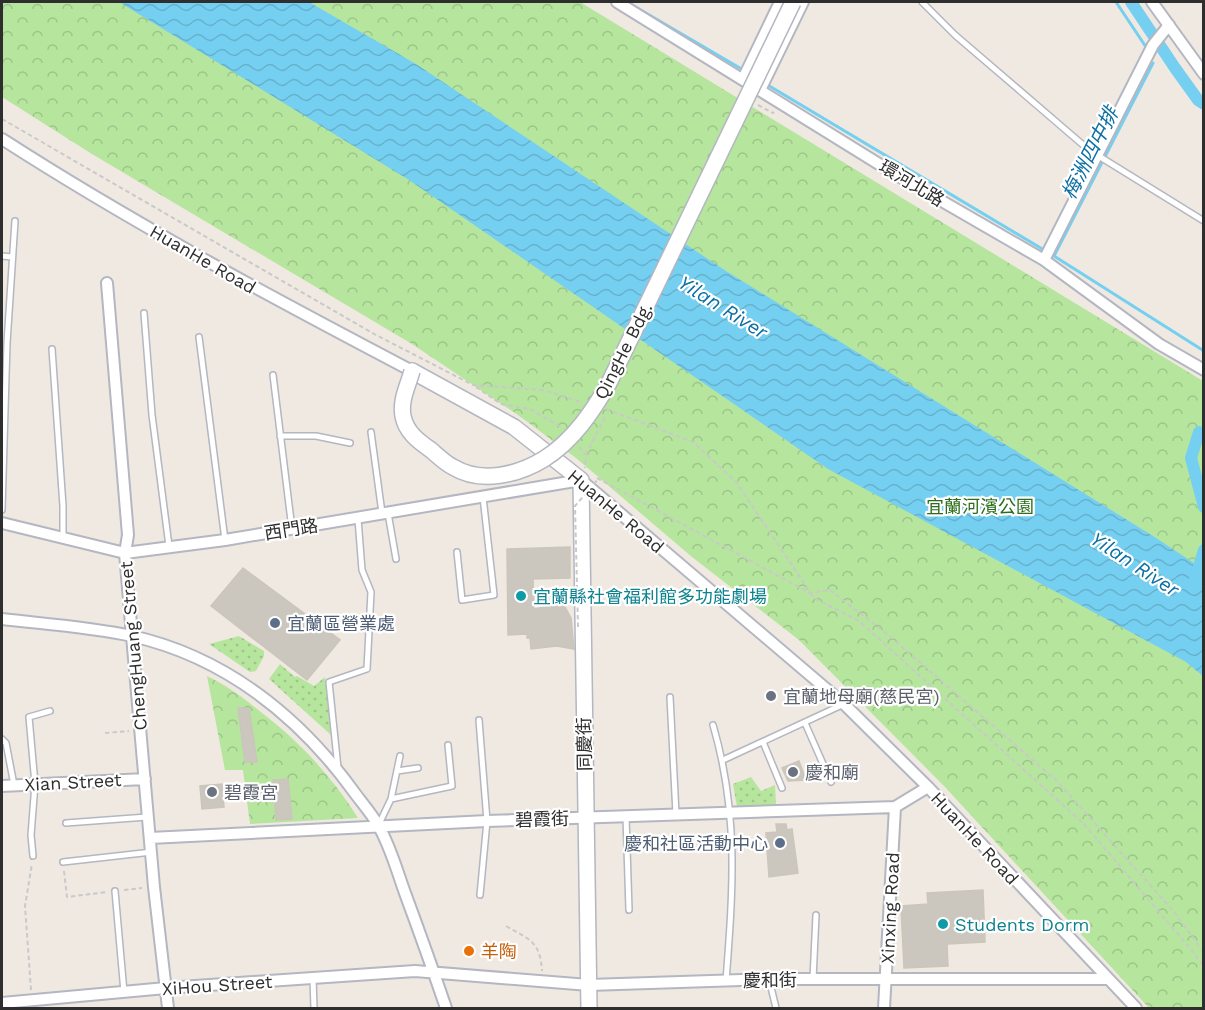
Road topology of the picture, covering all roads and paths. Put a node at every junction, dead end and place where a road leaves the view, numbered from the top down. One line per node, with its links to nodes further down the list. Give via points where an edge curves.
1 (617, 2): 9 (street, 環河北路)
2 (780, 2): 9 (street)
3 (793, 2): 24 (street, QingHe Bdg., bridge, via 609,383 565,443 543,460 509,474 489,477 460,471 414,437 406,426 402,408)
4 (803, 2): 10 (street)
5 (922, 2): 13 (lane)
6 (1152, 2): 7 (street)
7 (1168, 25): 8 (street); 13 (street, via 1153,45)
8 (1203, 74)
9 (743, 79): 10 (street, 環河北路)
10 (760, 90): 18 (street, 環河北路)
11 (2, 119): 26 (path, via 376,335)
12 (2, 139): 24 (street, HuanHe Road, via 244,283)
13 (1097, 155): 15 (lane); 18 (street)
14 (15, 221): 17 (lane)
15 (1203, 221)
16 (2, 256): 17 (lane)
17 (12, 257): 37 (lane)
18 (1044, 260): 23 (street, 環河北路, via 1159,344)
19 (107, 283): 45 (street, ChengHuang Street, via 128,535)
20 (144, 314): 44 (lane)
21 (198, 337): 43 (lane)
22 (52, 350): 42 (lane)
23 (1203, 370)
24 (412, 371): 34 (street, HuanHe Road, via 514,427)
25 (273, 375): 31 (lane)
26 (473, 385): 27 (path, via 543,390); 29 (path, via 501,404 530,409)
27 (586, 403)
28 (596, 406): 48 (path, via 693,442 736,482)
29 (565, 429)
30 (371, 432): 38 (lane)
31 (280, 436): 32 (lane, via 316,436); 41 (lane)
32 (350, 443)
33 (579, 447): 34 (path, via 586,455)
34 (586, 474): 35 (path); 36 (street, 西門路); 53 (street, HuanHe Road); 81 (street, 同慶街)
35 (598, 479): 48 (path); 50 (path, bridge, via 575,506)
36 (483, 497): 38 (street, 西門路); 46 (lane, via 494,595 462,600)
37 (2, 510)
38 (385, 514): 39 (street, 西門路); 47 (lane)
39 (358, 519): 41 (street, 西門路); 66 (lane, via 362,570 371,591 367,669 329,682)
40 (2, 523): 42 (street, 西門路)
41 (292, 529): 43 (street, 西門路)
42 (63, 537): 45 (street, 西門路)
43 (225, 540): 44 (street, 西門路)
44 (169, 548): 45 (street, 西門路)
45 (125, 552): 51 (street, ChengHuang Street)
46 (458, 552)
47 (396, 559)
48 (810, 593): 95 (path, via 831,590 1058,781 1175,913); 96 (path, via 859,621 1084,824)
49 (2, 619): 51 (street)
50 (578, 627)
51 (132, 636): 58 (street, ChengHuang Street); 66 (street, via 213,665 240,680 307,735)
52 (670, 697): 78 (lane)
53 (844, 704): 56 (lane); 73 (street, HuanHe Road)
54 (50, 711): 70 (lane, via 29,717)
55 (479, 720): 82 (lane)
56 (805, 723): 61 (lane); 69 (lane)
57 (713, 725): 64 (lane)
58 (141, 729): 59 (path); 68 (street, ChengHuang Street)
59 (105, 733)
60 (2, 739): 71 (lane)
61 (763, 742): 64 (lane); 74 (lane)
62 (448, 745): 75 (lane, via 452,786)
63 (400, 756): 67 (lane)
64 (723, 760): 77 (lane)
65 (418, 768): 67 (lane)
66 (339, 771): 84 (street)
67 (397, 771): 75 (lane)
68 (145, 779): 70 (street, Xian Street); 80 (street, ChengHuang Street)
69 (831, 782)
70 (35, 784): 71 (street, Xian Street); 87 (lane)
71 (14, 785): 72 (street, Xian Street)
72 (2, 786)
73 (928, 787): 76 (street, 碧霞街); 102 (street, HuanHe Road)
74 (782, 788)
75 (391, 800): 84 (lane)
76 (895, 807): 77 (street, 碧霞街); 101 (street, Xinxing Road)
77 (731, 812): 78 (street, 碧霞街); 104 (lane, via 733,885)
78 (676, 814): 79 (street, 碧霞街)
79 (626, 815): 81 (street, 碧霞街); 92 (lane)
80 (149, 817): 83 (lane); 85 (street, ChengHuang Street)
81 (585, 817): 82 (street, 碧霞街); 105 (street, 同慶街)
82 (487, 821): 84 (street, 碧霞街); 91 (lane)
83 (66, 823)
84 (378, 826): 85 (street, 碧霞街); 97 (street)
85 (150, 838): 86 (street, ChengHuang Street)
86 (152, 852): 88 (lane); 89 (street, ChengHuang Street)
87 (33, 856): 108 (path, via 25,906)
88 (63, 862): 90 (path, via 67,897)
89 (154, 887): 90 (path); 106 (street, ChengHuang Street)
90 (115, 891): 107 (lane)
91 (480, 895)
92 (629, 910)
93 (816, 915): 100 (lane)
94 (506, 926): 103 (path, via 532,941 540,951)
95 (1203, 953)
96 (1203, 967)
97 (434, 972): 98 (street, XiHou Street); 103 (street, 慶和街); 112 (street)
98 (313, 978): 106 (street, XiHou Street); 111 (lane)
99 (769, 979): 100 (street, 慶和街); 104 (street, 慶和街); 114 (lane)
100 (813, 979): 101 (street, 慶和街)
101 (886, 979): 102 (street, 慶和街); 115 (street, Xinxing Road)
102 (1108, 979): 116 (street, HuanHe Road)
103 (542, 981): 105 (street, 慶和街)
104 (726, 981): 105 (street, 慶和街)
105 (589, 985): 113 (street, 同慶街)
106 (166, 988): 107 (street, XiHou Street); 110 (street, ChengHuang Street)
107 (124, 992): 108 (street, XiHou Street)
108 (31, 1001): 109 (street, XiHou Street)
109 (2, 1003)
110 (168, 1008)
111 (314, 1008)
112 (446, 1008)
113 (589, 1008)
114 (776, 1008)
115 (884, 1008)
116 (1135, 1008)

